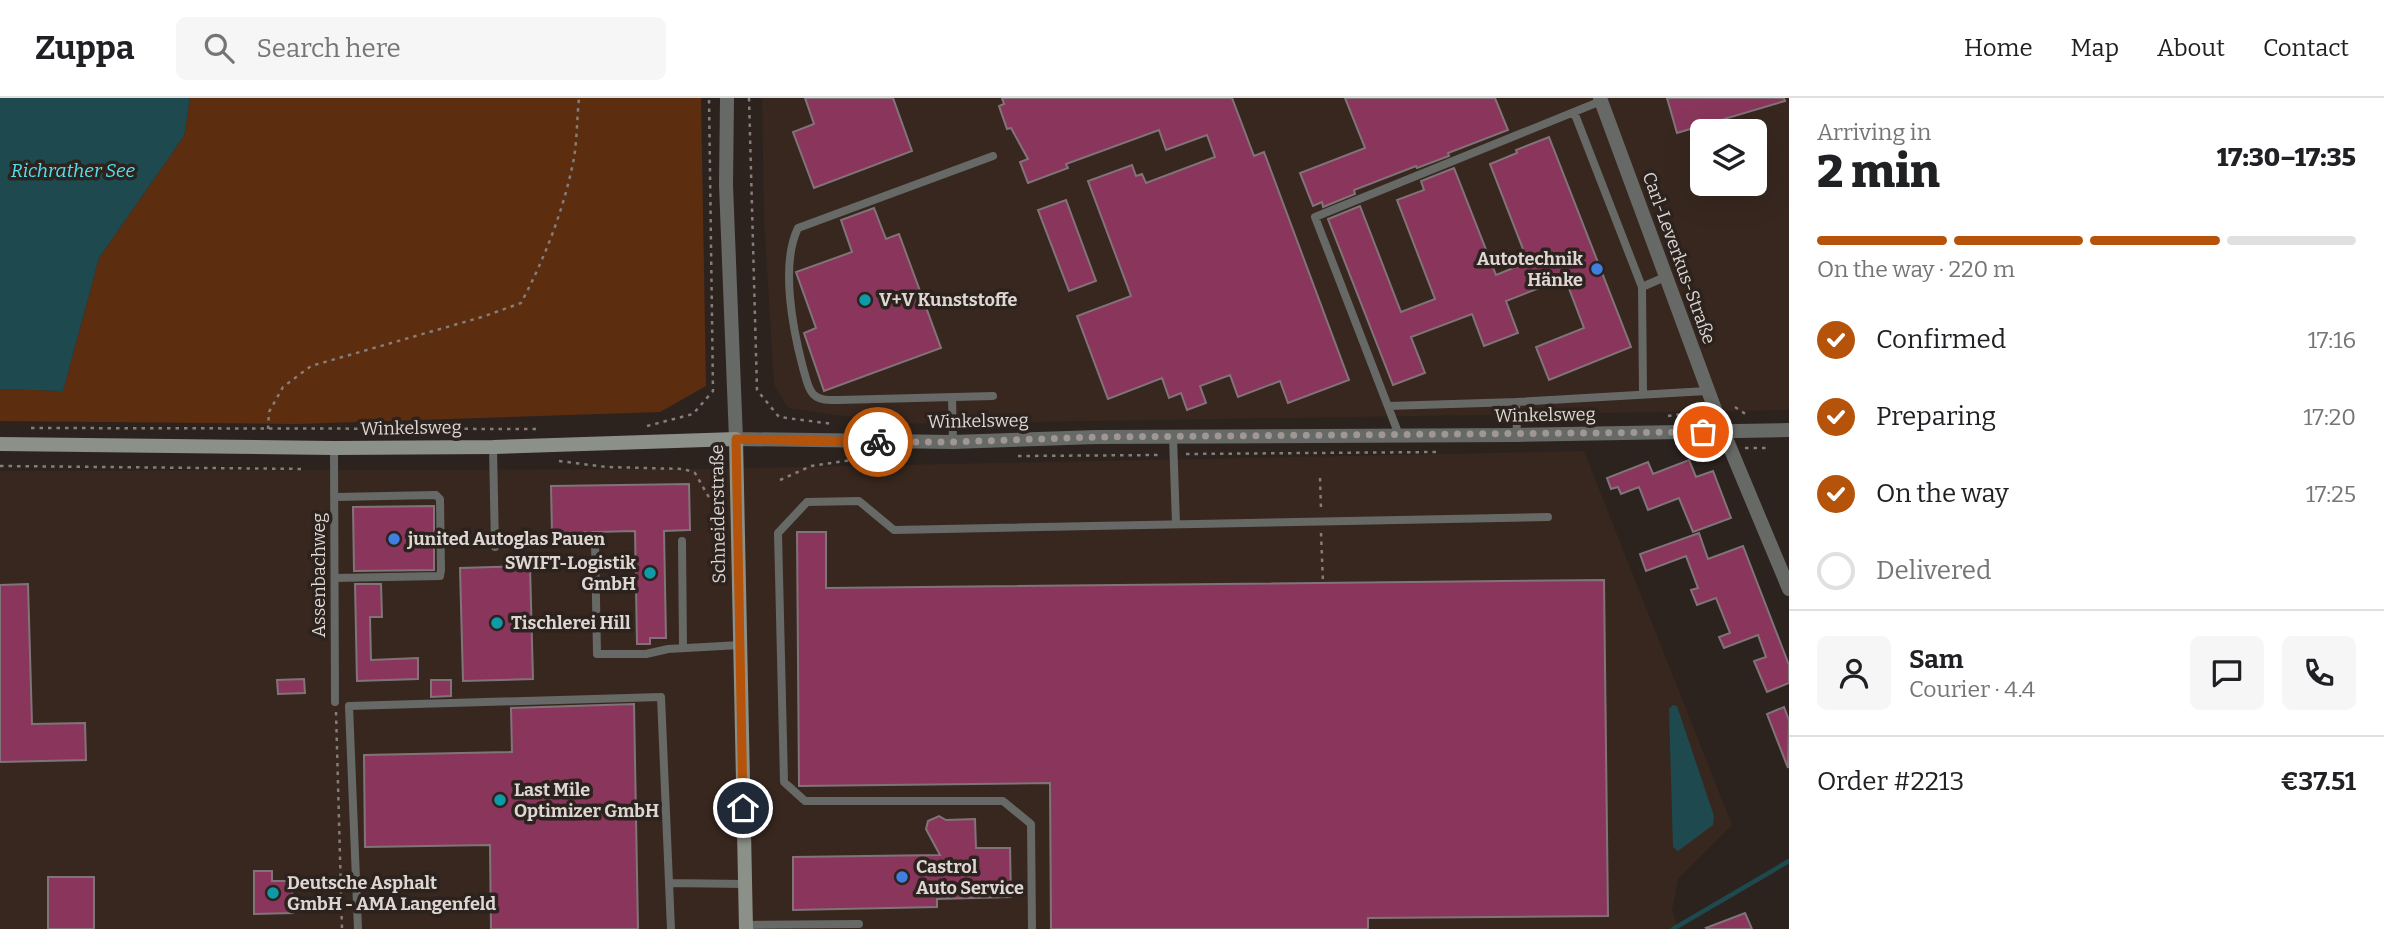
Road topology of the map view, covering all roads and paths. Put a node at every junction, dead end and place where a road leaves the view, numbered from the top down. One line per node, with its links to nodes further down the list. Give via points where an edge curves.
1 (579, 98): 19 (path, via 574,158 557,222 542,265 521,303 311,366 284,387 269,412)
2 (709, 98): 18 (path, via 713,391 693,414)
3 (727, 98): 26 (street, Schneiderstraße)
4 (750, 98): 16 (path, via 757,390 779,417)
5 (1601, 99): 6 (lane); 8 (street, Carl-Leverkus-Straße)
6 (1574, 112): 9 (lane); 15 (lane, via 1315,217)
7 (993, 156): 12 (lane, via 798,228 792,246 794,336 814,395 822,400)
8 (1665, 276): 9 (lane); 10 (street, Carl-Leverkus-Straße)
9 (1642, 287): 11 (lane)
10 (1707, 391): 11 (lane); 22 (street, Carl-Leverkus-Straße)
11 (1643, 393): 14 (lane)
12 (951, 397): 13 (lane); 27 (lane)
13 (993, 397)
14 (1516, 402): 15 (lane); 24 (lane)
15 (1388, 406): 23 (lane)
16 (844, 425)
17 (20, 428): 19 (path)
18 (642, 428)
19 (268, 429): 20 (path)
20 (543, 429)
21 (1789, 430): 22 (street, Winkelsweg)
22 (1723, 431): 24 (street, Winkelsweg); 30 (street, Carl-Leverkus-Straße)
23 (1399, 435): 24 (street, Winkelsweg); 25 (street, Winkelsweg)
24 (1517, 435)
25 (1173, 437): 27 (street, Winkelsweg); 34 (lane)
26 (736, 439): 27 (street, Winkelsweg); 29 (main road, Winkelsweg); 50 (main road, Schneiderstraße)
27 (953, 442)
28 (0, 444): 31 (main road, Winkelsweg)
29 (493, 447): 31 (main road, Winkelsweg); 47 (lane)
30 (1729, 447): 32 (path); 49 (street, Carl-Leverkus-Straße)
31 (334, 448): 41 (lane, Assenbachweg)
32 (1767, 448)
33 (1449, 452): 34 (path)
34 (1174, 454): 35 (path); 44 (lane)
35 (1007, 456)
36 (904, 457): 40 (path, via 811,466)
37 (550, 460): 42 (path, via 684,469 695,473)
38 (0, 466): 39 (path)
39 (306, 469)
40 (780, 480)
41 (335, 497): 48 (lane, Assenbachweg); 48 (lane, via 436,495 440,499 441,570 440,576)
42 (711, 501)
43 (1548, 517): 44 (lane)
44 (1175, 524): 60 (lane, via 894,530 859,501 833,501 807,502 778,533 784,782 805,801 1003,801 1031,824)
45 (682, 541): 51 (lane)
46 (595, 542): 51 (lane, via 597,654)
47 (495, 547)
48 (335, 578): 52 (lane, Assenbachweg)
49 (1789, 589)
50 (740, 645): 51 (lane); 54 (main road, Schneiderstraße)
51 (683, 648)
52 (335, 702): 57 (path)
53 (669, 883): 54 (lane); 58 (lane, via 661,697 349,706); 59 (lane)
54 (745, 884): 56 (main road, Schneiderstraße)
55 (859, 924): 56 (lane)
56 (746, 927)
57 (342, 929)
58 (358, 929)
59 (671, 929)
60 (1032, 929)

